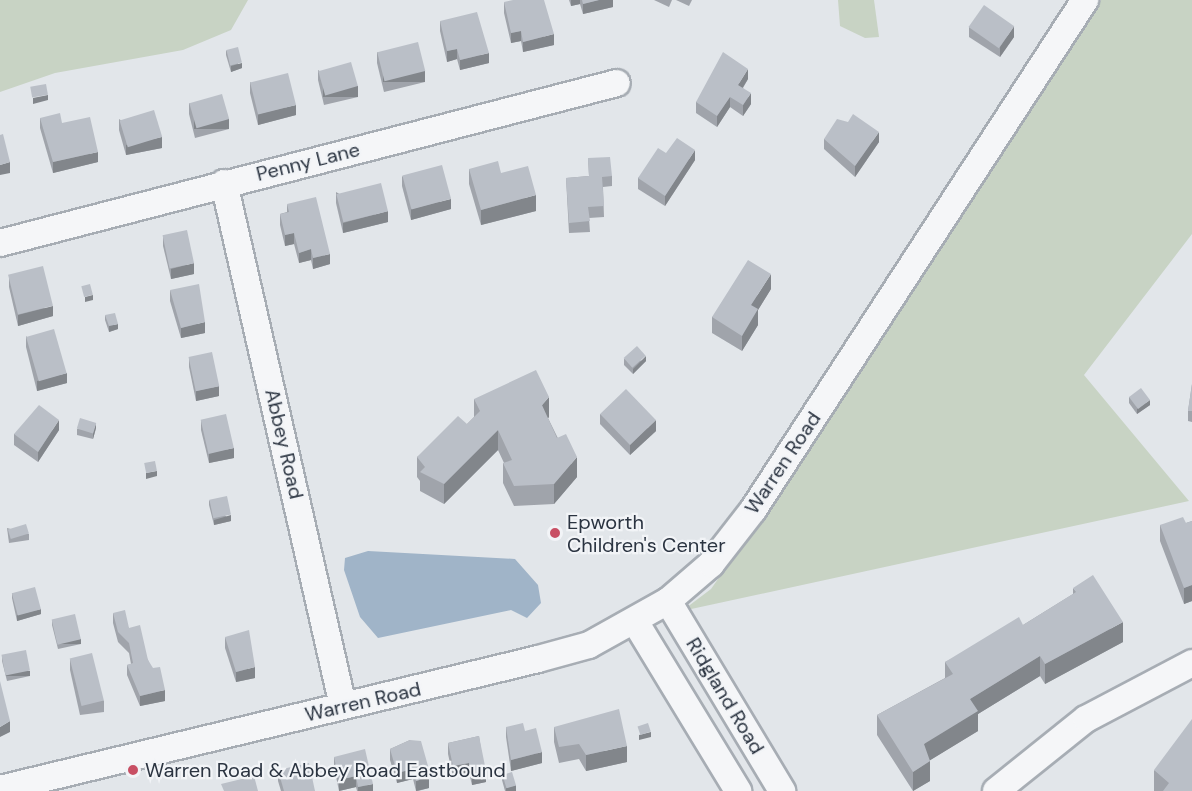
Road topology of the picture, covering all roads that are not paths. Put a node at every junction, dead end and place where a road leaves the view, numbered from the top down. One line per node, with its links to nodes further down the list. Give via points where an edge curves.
1 (1085, 0): 5 (street, Warren Road, via 753,510 711,564)
2 (617, 83): 3 (street, Penny Lane)
3 (224, 183): 4 (street, Penny Lane); 8 (street, Abbey Road)
4 (0, 243)
5 (668, 601): 6 (street, Warren Road); 11 (street, Ridgland Road)
6 (636, 622): 8 (street, Warren Road, via 559,654); 10 (street, Ridgland Road)
7 (1192, 663): 12 (street, via 1086,719)
8 (343, 706): 9 (street, Warren Road)
9 (0, 789)
10 (738, 791)
11 (782, 791)
12 (996, 791)

